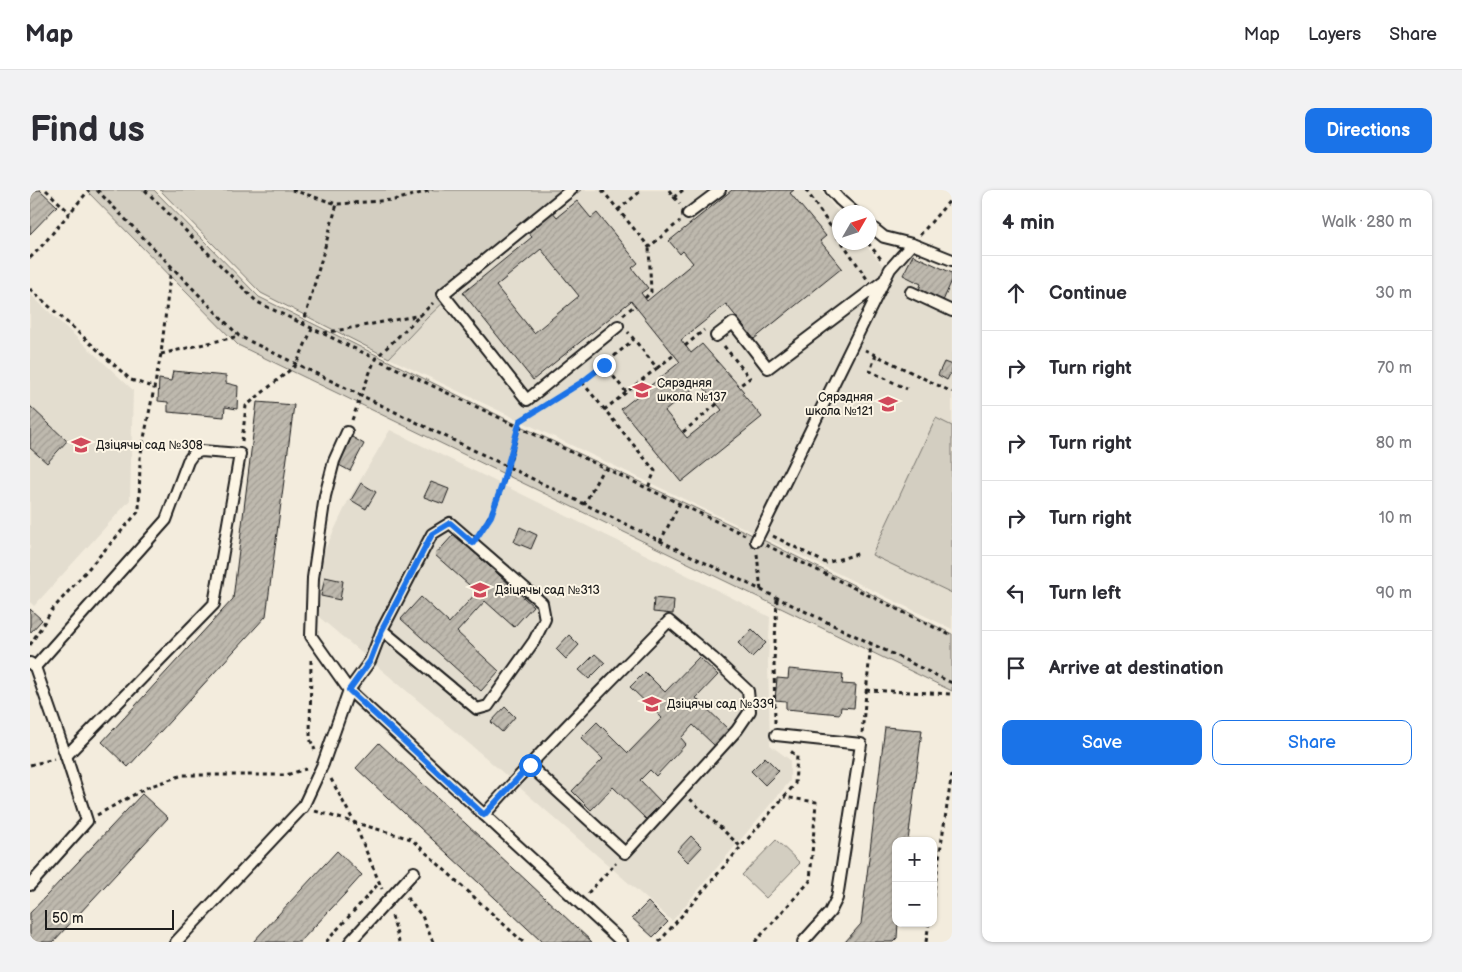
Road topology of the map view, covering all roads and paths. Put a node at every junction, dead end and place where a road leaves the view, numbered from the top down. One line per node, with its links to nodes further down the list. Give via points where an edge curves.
1 (89, 190): 20 (path)
2 (97, 190): 30 (path)
3 (145, 190): 42 (path, via 257,302)
4 (292, 190): 17 (path)
5 (433, 190): 17 (path, via 394,200)
6 (571, 190): 36 (lane)
7 (602, 190): 19 (path)
8 (642, 190): 19 (path)
9 (669, 190): 15 (path)
10 (683, 190): 15 (path)
11 (720, 190): 21 (lane)
12 (806, 190): 22 (path)
13 (831, 190): 18 (lane)
14 (47, 193): 20 (path)
15 (674, 197): 21 (path)
16 (952, 198): 24 (path)
17 (337, 204): 42 (path)
18 (846, 205)
19 (618, 210): 25 (path)
20 (70, 213): 28 (path)
21 (688, 214): 25 (path)
22 (832, 227)
23 (877, 231): 24 (lane, via 884,237)
24 (912, 244): 29 (lane); 31 (lane)
25 (649, 247): 37 (path, via 652,292)
26 (848, 250): 33 (path)
27 (874, 250): 31 (path)
28 (30, 258)
29 (952, 260)
30 (171, 266): 45 (path); 50 (path)
31 (890, 270): 32 (lane)
32 (885, 280): 33 (lane); 48 (lane)
33 (874, 288): 46 (lane, via 768,368 733,323)
34 (30, 289): 59 (path, via 131,380)
35 (911, 292): 39 (lane)
36 (442, 294): 40 (path); 41 (lane, via 527,400)
37 (645, 298)
38 (634, 306): 41 (path)
39 (952, 312)
40 (421, 315): 44 (path); 53 (path)
41 (619, 324): 47 (path)
42 (303, 325): 43 (path)
43 (312, 329): 44 (path); 54 (path)
44 (322, 334): 53 (path)
45 (239, 336): 50 (path); 54 (path)
46 (716, 336): 49 (path, via 709,326); 58 (path, via 750,378)
47 (634, 339): 55 (path); 56 (path)
48 (853, 344): 52 (path); 75 (lane)
49 (685, 346)
50 (161, 354): 59 (path)
51 (674, 354): 56 (path)
52 (876, 356): 60 (path, via 870,371); 62 (path)
53 (375, 359): 63 (path); 66 (path)
54 (296, 365): 63 (path); 69 (path, via 246,406)
55 (604, 365): 57 (path); 61 (path)
56 (656, 368): 61 (path)
57 (582, 382): 65 (path); 66 (path, via 520,421)
58 (739, 386)
59 (153, 387): 86 (path, via 140,458 139,511 52,610)
60 (907, 389)
61 (626, 392): 65 (path)
62 (952, 392)
63 (360, 396): 67 (path); 70 (path)
64 (717, 404): 68 (path)
65 (604, 410): 72 (path, via 655,470)
66 (518, 428): 70 (path); 71 (path)
67 (348, 432): 83 (lane, via 334,461 325,496 313,578)
68 (682, 432)
69 (240, 454): 87 (lane, via 201,451 193,454 166,520); 94 (lane, via 214,604)
70 (508, 468): 73 (path); 78 (path, via 491,516)
71 (603, 468): 72 (path); 73 (path)
72 (647, 490): 74 (path)
73 (584, 505): 77 (path)
74 (680, 505): 76 (path); 77 (path)
75 (761, 530): 76 (lane); 79 (path, via 826,563)
76 (756, 540): 80 (path); 84 (path)
77 (660, 542): 80 (path)
78 (473, 543): 82 (lane, via 450,523 432,534); 82 (lane, via 542,603 545,619 534,641 488,706 477,709)
79 (861, 553)
80 (761, 591): 81 (path)
81 (777, 599): 85 (path); 92 (path, via 774,662)
82 (382, 630): 89 (lane, via 370,661)
83 (311, 636): 89 (lane); 95 (path, via 310,739)
84 (952, 636)
85 (871, 644): 88 (path); 90 (path)
86 (30, 645)
87 (32, 665): 94 (lane)
88 (952, 683)
89 (349, 690): 95 (lane); 101 (lane)
90 (866, 690): 91 (path); 93 (path)
91 (952, 694)
92 (776, 735): 93 (lane); 100 (path, via 776,741 797,756 795,784)
93 (862, 744): 121 (lane, via 837,898 830,912)
94 (66, 756): 96 (path); 102 (lane)
95 (323, 764): 102 (path, via 286,774 183,775 148,787); 107 (path, via 354,822); 113 (lane, via 303,807)
96 (30, 765)
97 (530, 765): 99 (lane, via 669,621 748,691 750,711); 101 (lane); 104 (lane)
98 (952, 773): 106 (path)
99 (682, 791): 103 (path); 104 (lane)
100 (784, 797): 103 (path); 120 (path, via 816,802 810,881)
101 (484, 815): 111 (lane)
102 (87, 821): 108 (lane)
103 (741, 847): 119 (path)
104 (626, 853): 111 (path)
105 (414, 872): 109 (lane)
106 (935, 882)
107 (380, 883): 110 (path); 114 (path)
108 (30, 884)
109 (400, 888): 110 (lane); 117 (path, via 422,916)
110 (387, 902): 115 (lane); 116 (path)
111 (580, 903): 118 (lane)
112 (928, 927): 122 (path)
113 (176, 942)
114 (326, 942)
115 (350, 942)
116 (399, 942)
117 (433, 942)
118 (622, 942)
119 (660, 942)
120 (755, 942)
121 (803, 942)
122 (926, 942)

